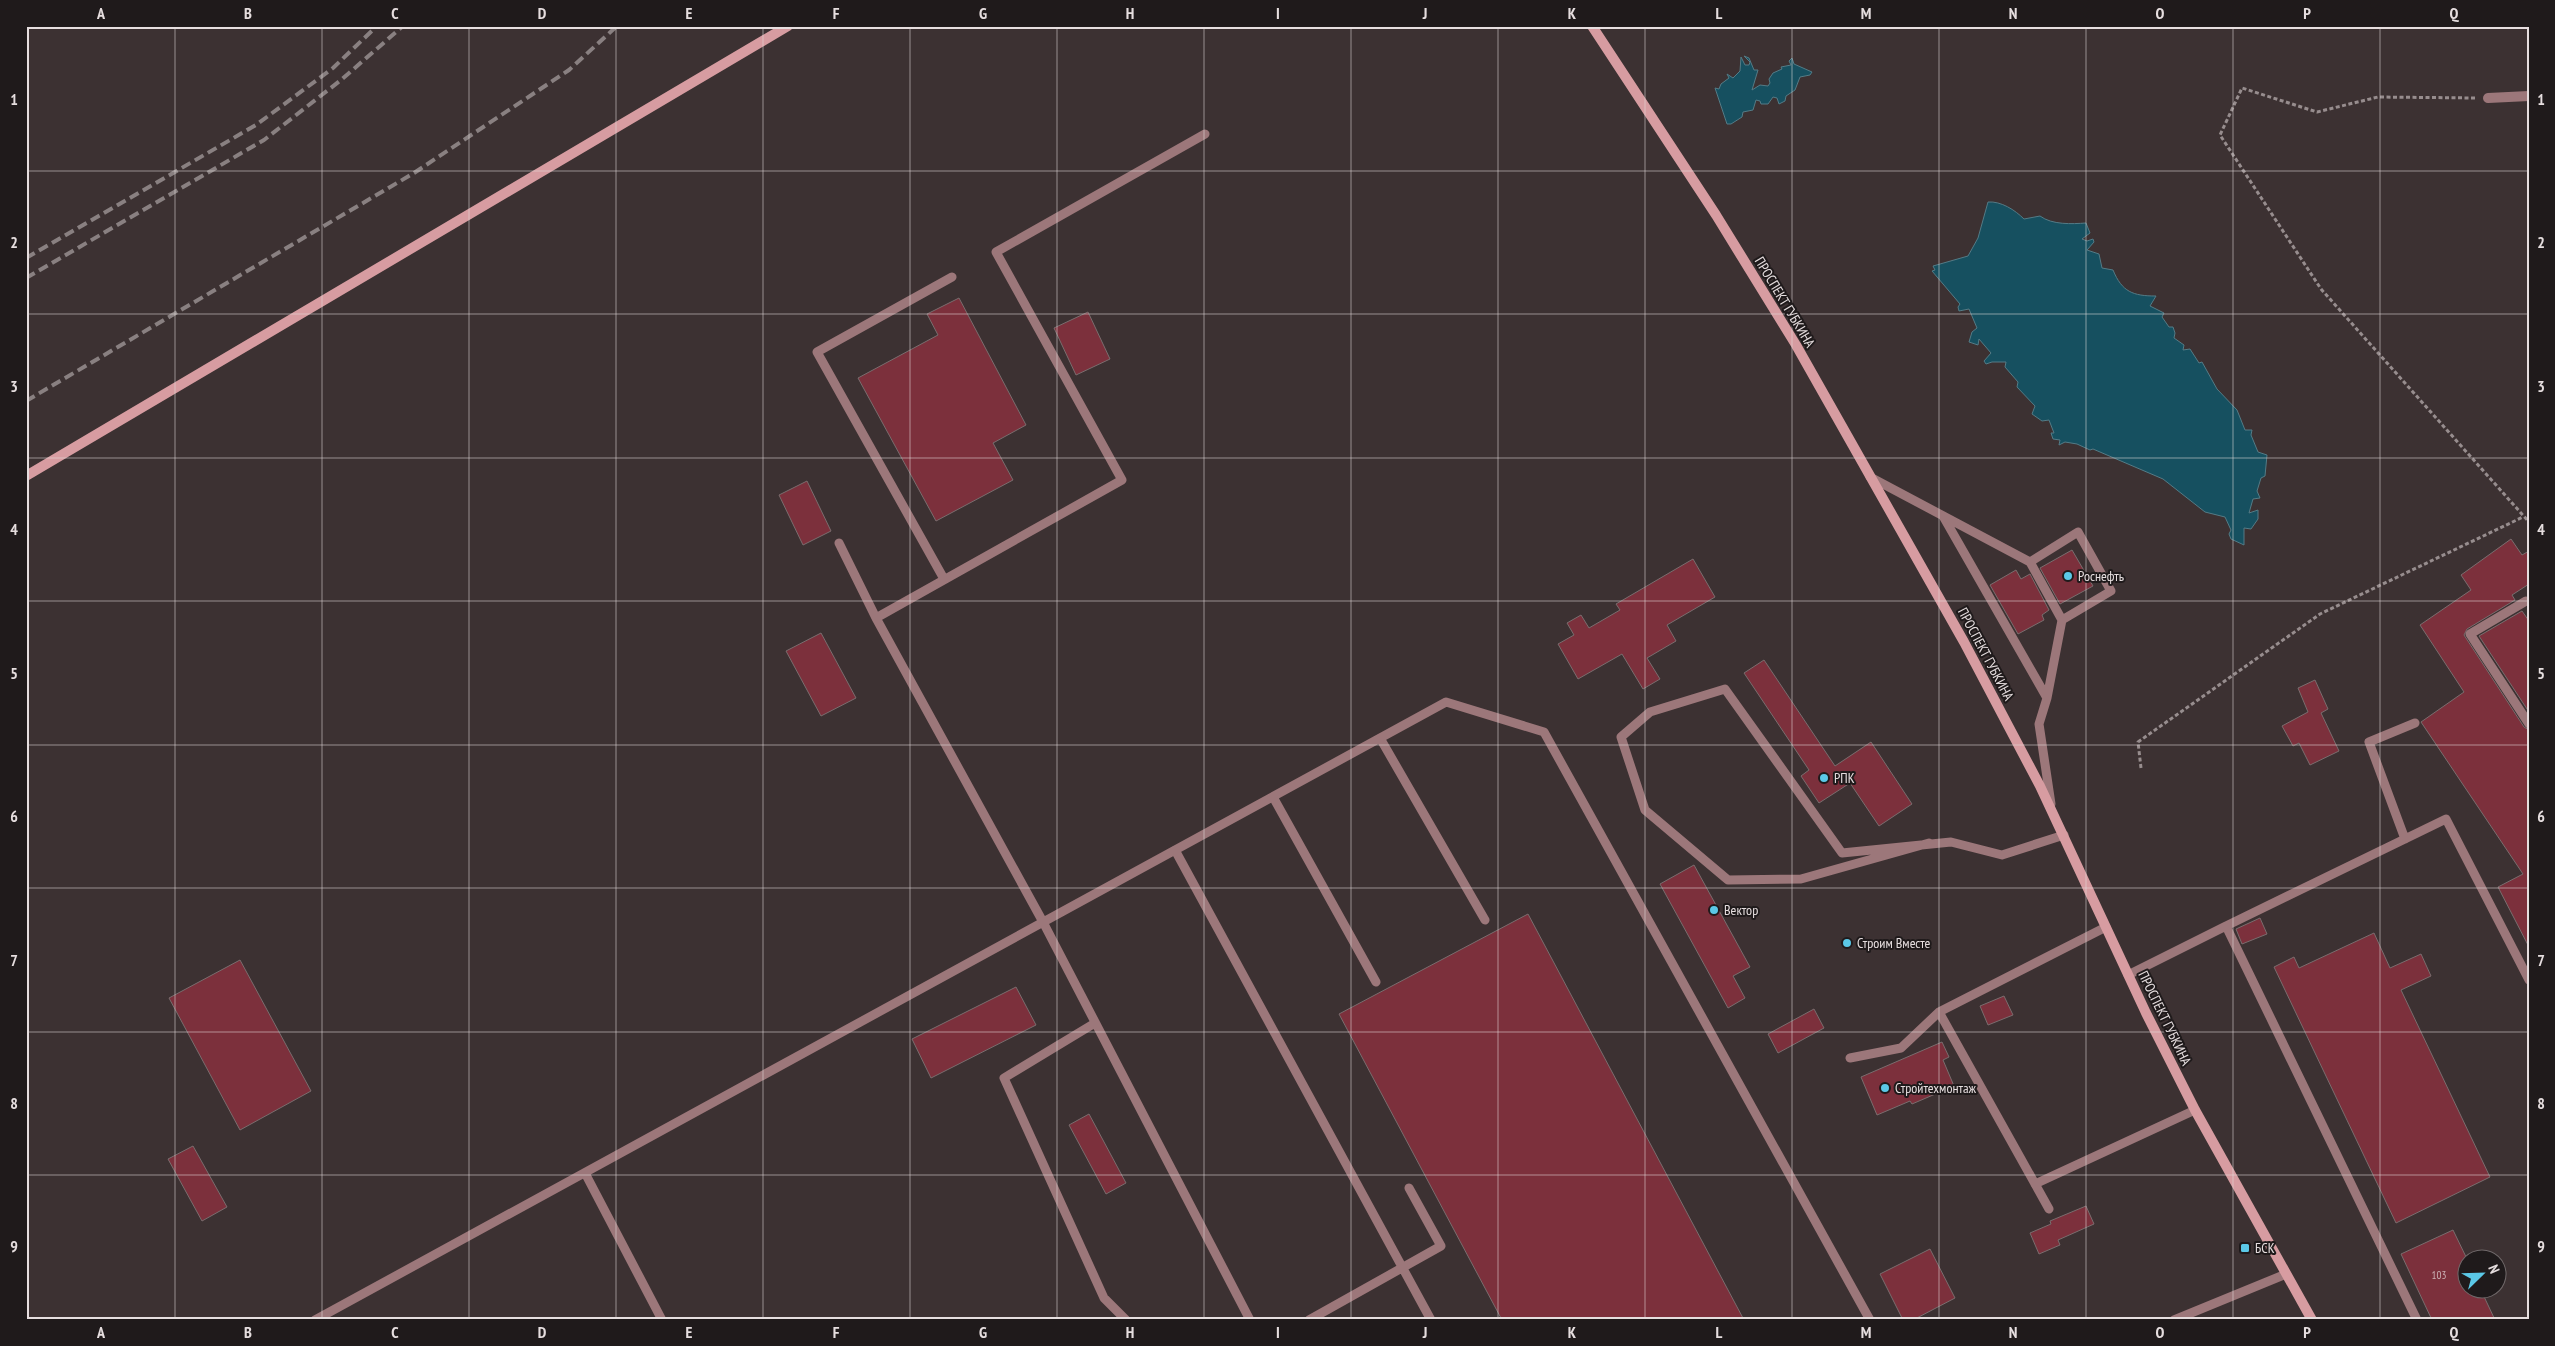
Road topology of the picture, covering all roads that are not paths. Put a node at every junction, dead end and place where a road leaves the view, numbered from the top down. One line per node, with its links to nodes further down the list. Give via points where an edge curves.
1 (788, 26): 7 (street)
2 (1592, 26): 8 (street, ПРОСПЕКТ ГУБКИНА, via 1796,344)
3 (2529, 96): 4 (street)
4 (2488, 98)
5 (1205, 134): 12 (lane, via 996,252 1122,480)
6 (952, 277): 12 (lane, via 817,352)
7 (26, 476)
8 (1870, 477): 9 (lane); 21 (street, ПРОСПЕКТ ГУБКИНА, via 1964,642)
9 (1942, 516): 11 (lane); 16 (lane)
10 (839, 543): 14 (lane)
11 (2030, 562): 15 (lane); 15 (lane, via 2078,532 2111,591)
12 (944, 579): 14 (lane)
13 (2528, 602): 18 (lane, via 2470,634)
14 (876, 618): 27 (lane)
15 (2062, 620): 16 (lane)
16 (2047, 698): 21 (lane, via 2039,724)
17 (2415, 723): 23 (lane, via 2369,742)
18 (2529, 724)
19 (1380, 738): 20 (lane); 26 (lane); 49 (lane, via 1446,702 1544,732)
20 (1273, 797): 25 (lane); 32 (lane)
21 (2052, 810): 22 (street, ПРОСПЕКТ ГУБКИНА)
22 (2064, 835): 24 (lane, via 2002,855 1951,842); 28 (street, ПРОСПЕКТ ГУБКИНА)
23 (2405, 839): 29 (lane); 31 (lane, via 2446,819)
24 (1929, 842): 24 (lane, via 1842,853 1725,689 1650,712 1621,737 1645,810 1728,880 1801,879)
25 (1174, 850): 27 (lane); 41 (lane)
26 (1485, 920)
27 (1043, 922): 34 (lane); 37 (lane)
28 (2106, 926): 30 (street, ПРОСПЕКТ ГУБКИНА); 33 (lane)
29 (2226, 926): 30 (lane); 52 (lane)
30 (2128, 975): 36 (street, ПРОСПЕКТ ГУБКИНА)
31 (2529, 980)
32 (1376, 982)
33 (1939, 1012): 35 (lane, via 1901,1048); 38 (lane)
34 (1094, 1024): 45 (lane, via 1004,1078 1104,1298); 46 (lane)
35 (1850, 1058)
36 (2195, 1110): 38 (lane); 42 (street, ПРОСПЕКТ ГУБКИНА)
37 (585, 1173): 43 (lane); 44 (lane)
38 (2035, 1184): 40 (lane)
39 (1409, 1188): 41 (lane, via 1441,1246)
40 (2049, 1209)
41 (1404, 1267): 47 (lane); 48 (lane)
42 (2286, 1274): 50 (lane); 51 (street, ПРОСПЕКТ ГУБКИНА)
43 (315, 1320)
44 (662, 1320)
45 (1126, 1320)
46 (1250, 1320)
47 (1309, 1320)
48 (1431, 1320)
49 (1870, 1320)
50 (2174, 1320)
51 (2312, 1320)
52 (2417, 1320)

